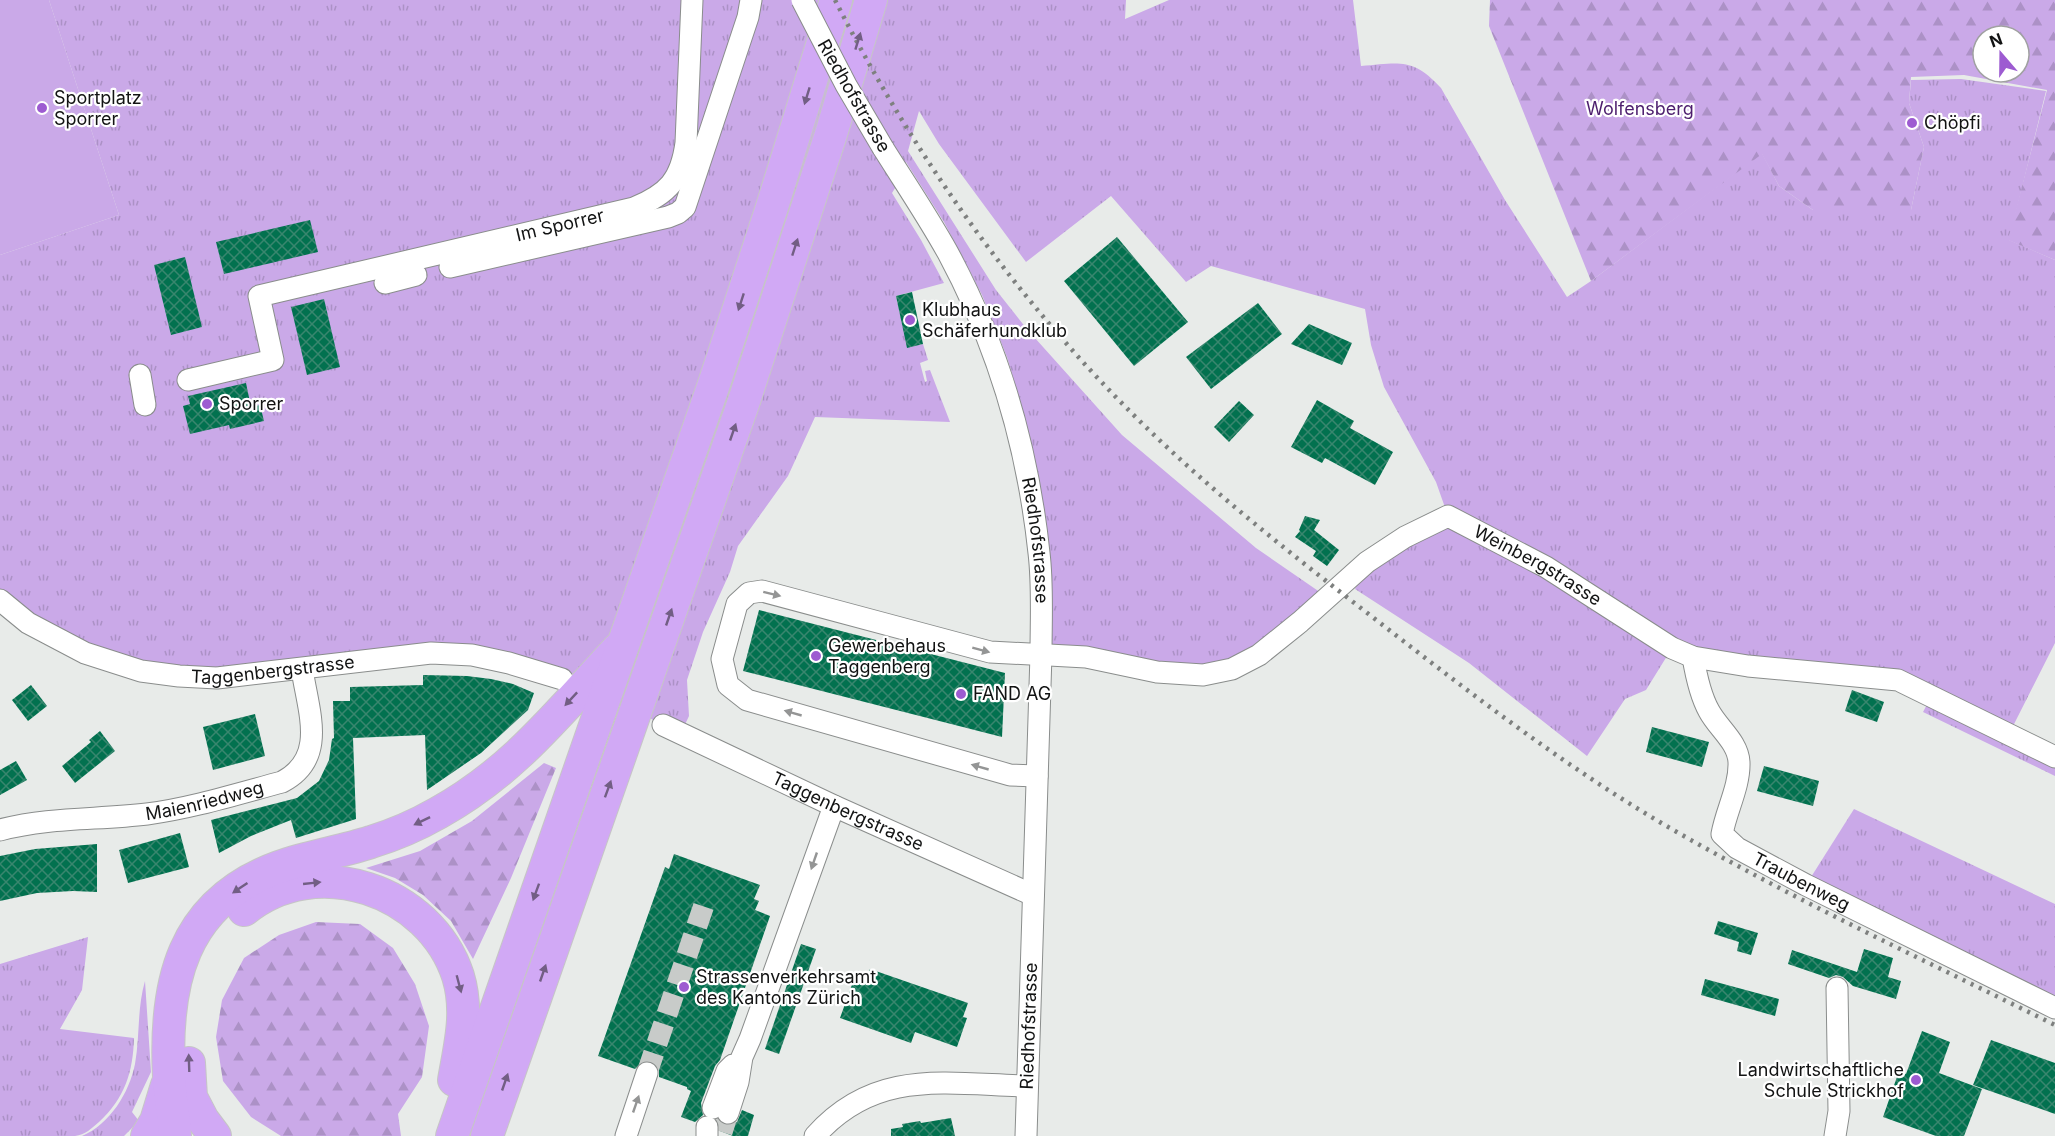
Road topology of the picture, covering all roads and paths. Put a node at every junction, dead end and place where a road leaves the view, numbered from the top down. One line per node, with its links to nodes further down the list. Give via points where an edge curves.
1 (692, 0): 8 (street, Im Sporrer, via 684,160 668,189 653,200 622,211 259,296 273,360)
2 (751, 0): 6 (street, via 688,200 678,213)
3 (802, 0): 12 (street, Riedhofstrasse, bridge, via 846,85 948,254 1001,378 1026,468 1035,522 1041,587)
4 (836, 0): 11 (highway, one-way to 11, via 746,288)
5 (871, 0): 34 (highway, one-way to 5, via 743,404)
6 (385, 283)
7 (140, 375): 9 (street)
8 (188, 380)
9 (145, 405)
10 (0, 600): 14 (street, Taggenbergstrasse, via 56,640 141,671 217,678)
11 (626, 641): 26 (highway, one-way to 26, via 526,748 467,796 393,834 279,866 257,876 219,903 189,940 173,984 169,1007); 33 (highway, one-way to 33)
12 (1034, 653): 13 (street, Weinbergstrasse, via 1086,657 1177,675 1232,669 1291,629 1367,562 1448,516 1546,567 1672,648); 18 (street, Riedhofstrasse); 18 (street, one-way to 12, via 1010,776 747,700 728,685 722,659 737,603 750,593 762,591 990,652)
13 (1693, 657): 17 (street, Weinbergstrasse, via 1898,680); 23 (street, Traubenweg, via 1708,710 1736,748 1739,763 1722,834 1737,848 1806,885)
14 (302, 669): 15 (street, Taggenbergstrasse, via 431,653 472,655); 20 (street, Maienriedweg, via 312,737 305,763 295,776 147,814 55,819)
15 (562, 679)
16 (663, 724): 19 (street, Taggenbergstrasse)
17 (2055, 757)
18 (1037, 776): 21 (street, Riedhofstrasse)
19 (834, 806): 21 (street, Taggenbergstrasse); 27 (street, one-way to 27, via 750,1039 742,1057 727,1071)
20 (0, 830)
21 (1033, 895): 25 (street, Riedhofstrasse)
22 (1837, 988): 38 (street, via 1839,1111)
23 (2055, 1008)
24 (647, 1073): 35 (street, one-way to 24)
25 (1027, 1086): 36 (street, via 931,1082 897,1086 853,1104); 37 (street, Riedhofstrasse)
26 (180, 1088): 28 (highway); 29 (highway); 30 (highway); 31 (highway); 32 (highway, one-way to 32, via 193,990 204,958 221,932 248,907 280,890 317,882 352,884 388,896 418,916 441,942 458,976 464,1025)
27 (716, 1125)
28 (147, 1136)
29 (175, 1136)
30 (193, 1136)
31 (215, 1136)
32 (445, 1136)
33 (452, 1136)
34 (487, 1136)
35 (626, 1136)
36 (814, 1136)
37 (1026, 1136)
38 (1835, 1136)

